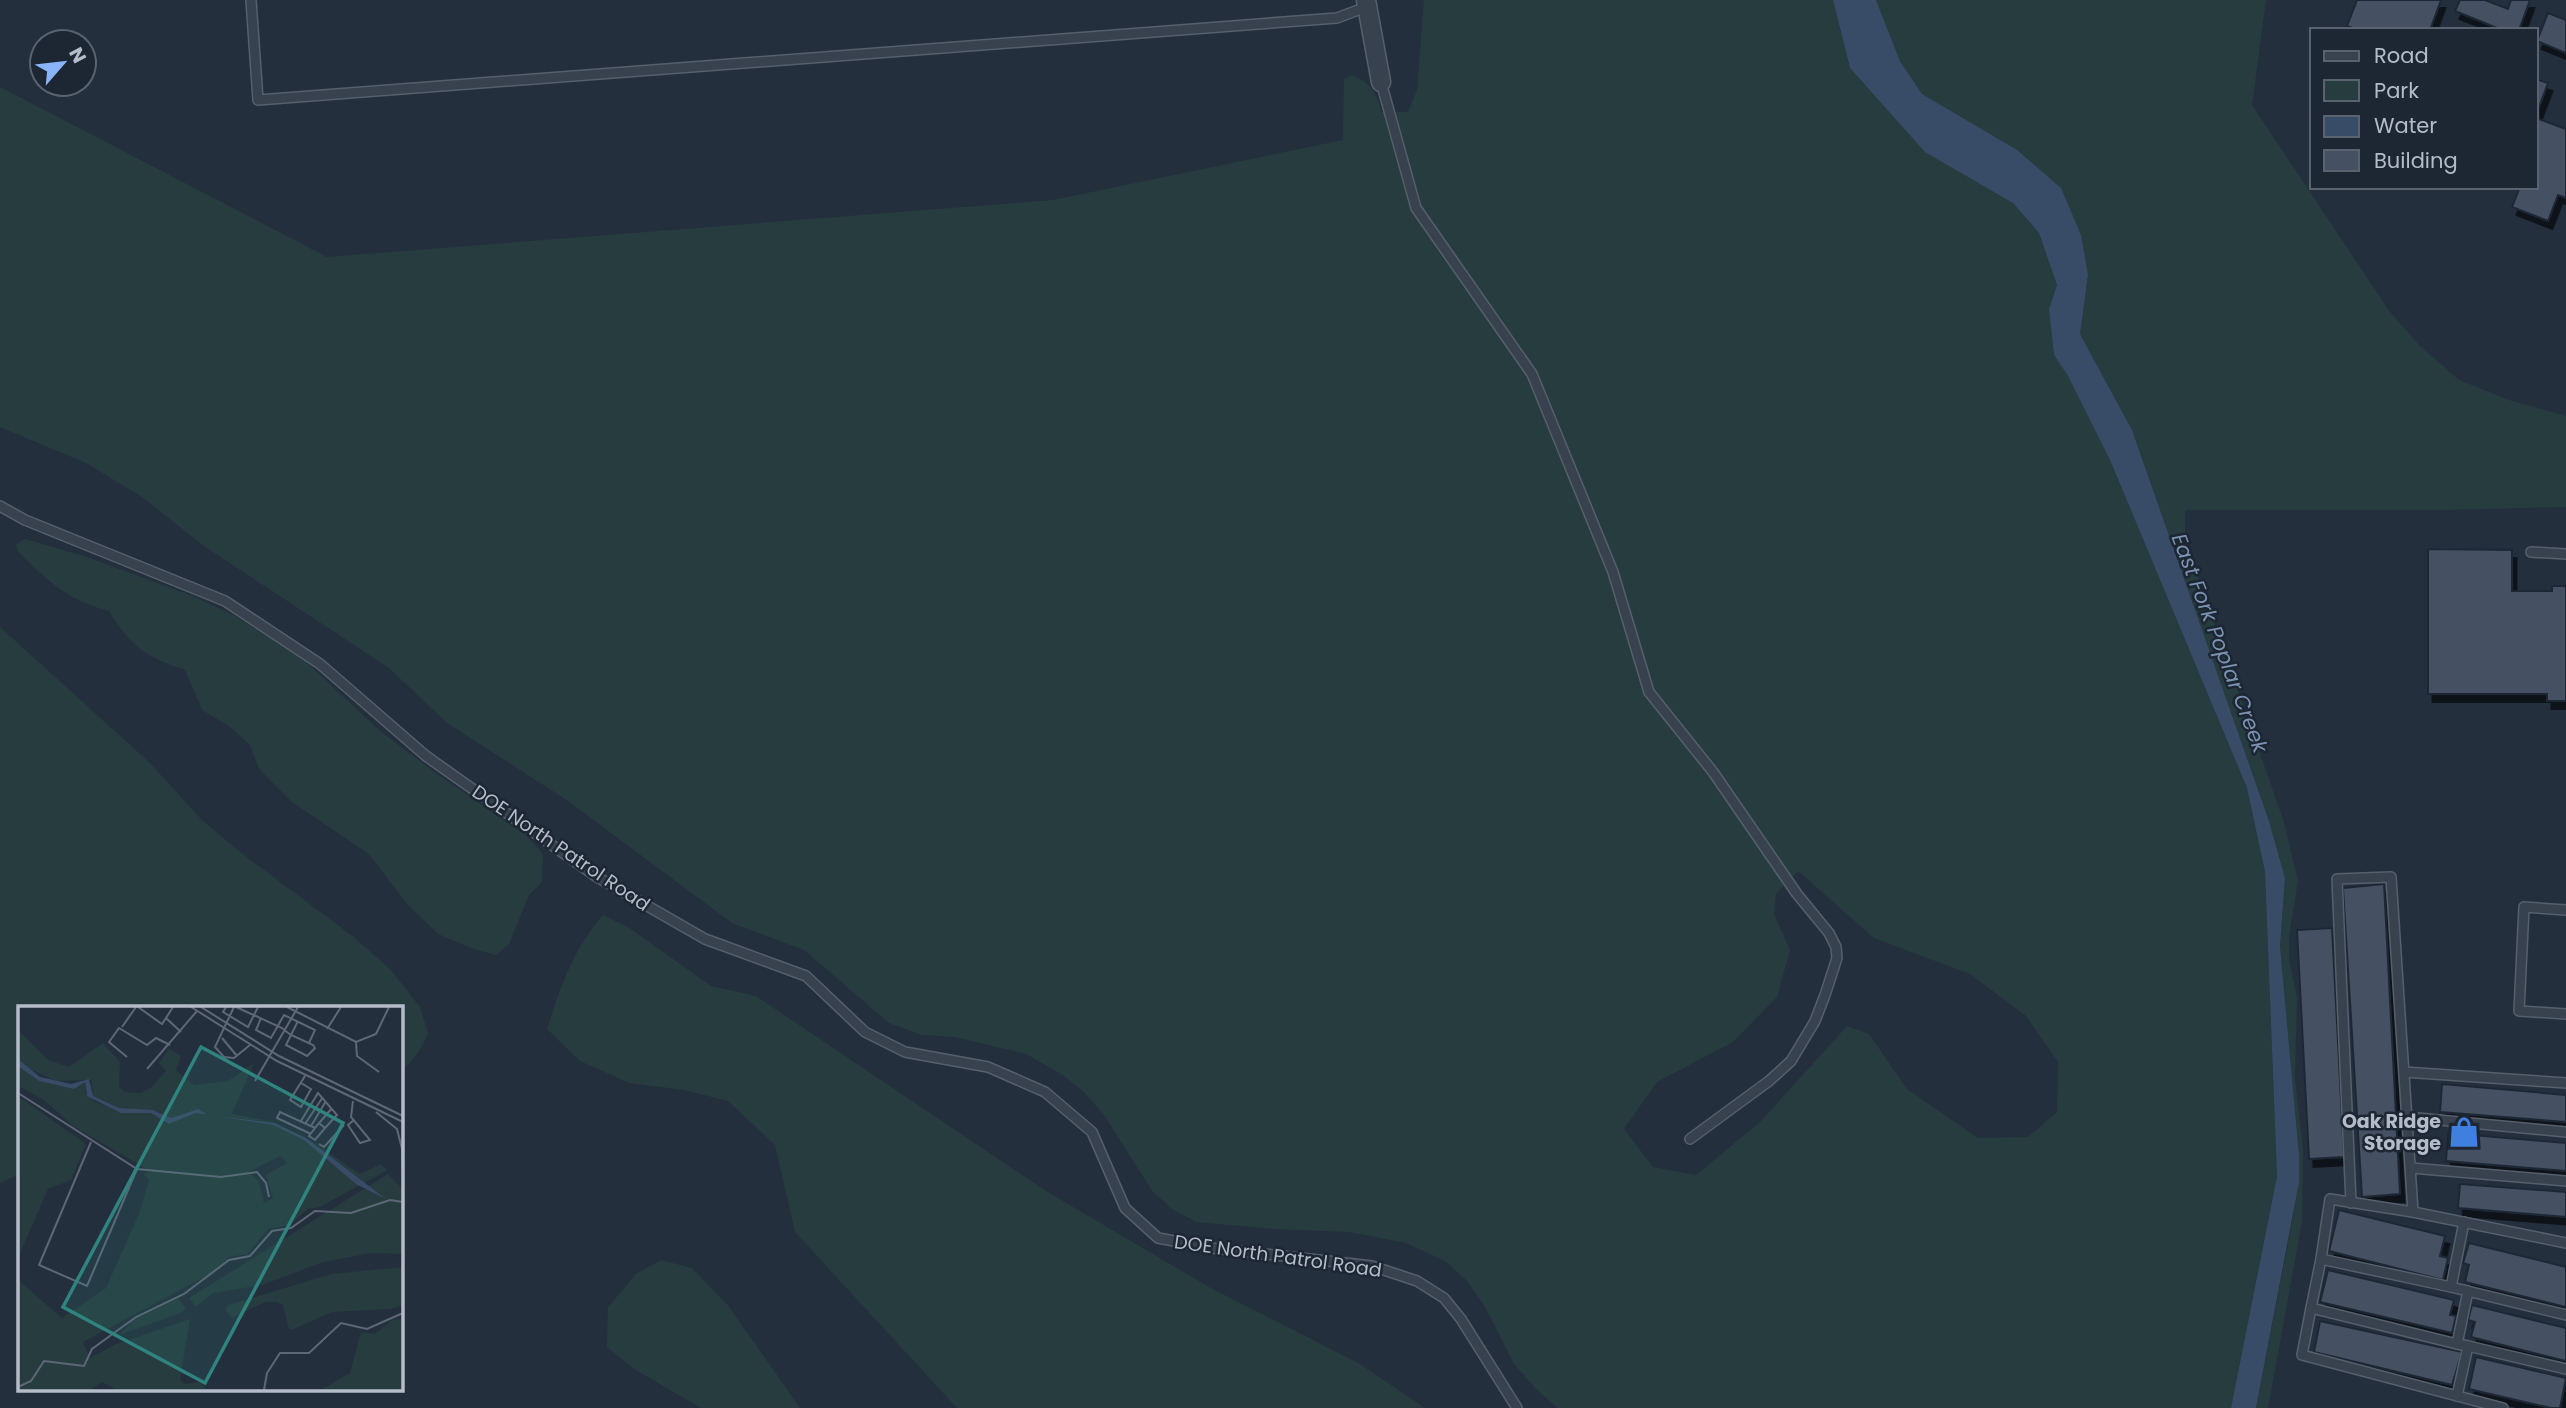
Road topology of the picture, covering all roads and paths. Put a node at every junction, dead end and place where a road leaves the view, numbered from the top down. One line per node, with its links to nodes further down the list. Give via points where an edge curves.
1 (251, 0): 2 (lane, via 258,100 1337,18)
2 (1366, 4): 3 (street)
3 (1381, 82): 13 (lane, via 1416,208 1532,374 1613,572 1649,692 1713,772 1836,947 1837,958 1815,1021 1791,1061)
4 (0, 506): 29 (lane, DOE North Patrol Road, via 225,601 320,664 426,756 597,877 705,939 806,976 865,1032 905,1052 988,1067 1045,1092 1093,1132 1125,1208 1158,1238 1372,1266 1417,1281 1444,1298 1461,1319)
5 (2532, 551): 6 (lane)
6 (2566, 554)
7 (2566, 910): 8 (lane, via 2525,908 2519,1011)
8 (2566, 1014)
9 (2404, 1072): 10 (lane); 11 (lane); 16 (lane, via 2391,877 2337,879)
10 (2566, 1083)
11 (2407, 1117): 12 (lane); 14 (lane)
12 (2566, 1132)
13 (1690, 1139)
14 (2411, 1168): 15 (lane); 17 (lane)
15 (2566, 1181)
16 (2351, 1203): 17 (lane); 20 (lane, via 2330,1199)
17 (2413, 1212): 18 (lane)
18 (2464, 1222): 19 (lane); 21 (lane)
19 (2566, 1243)
20 (2321, 1258): 21 (lane); 23 (lane)
21 (2451, 1287): 22 (lane)
22 (2468, 1291): 24 (lane); 25 (lane)
23 (2311, 1307): 25 (lane); 28 (lane, via 2302,1355)
24 (2566, 1315)
25 (2457, 1343): 26 (lane)
26 (2468, 1346): 27 (lane); 28 (lane)
27 (2566, 1369)
28 (2457, 1396): 30 (lane)
29 (1517, 1408)
30 (2503, 1408)

